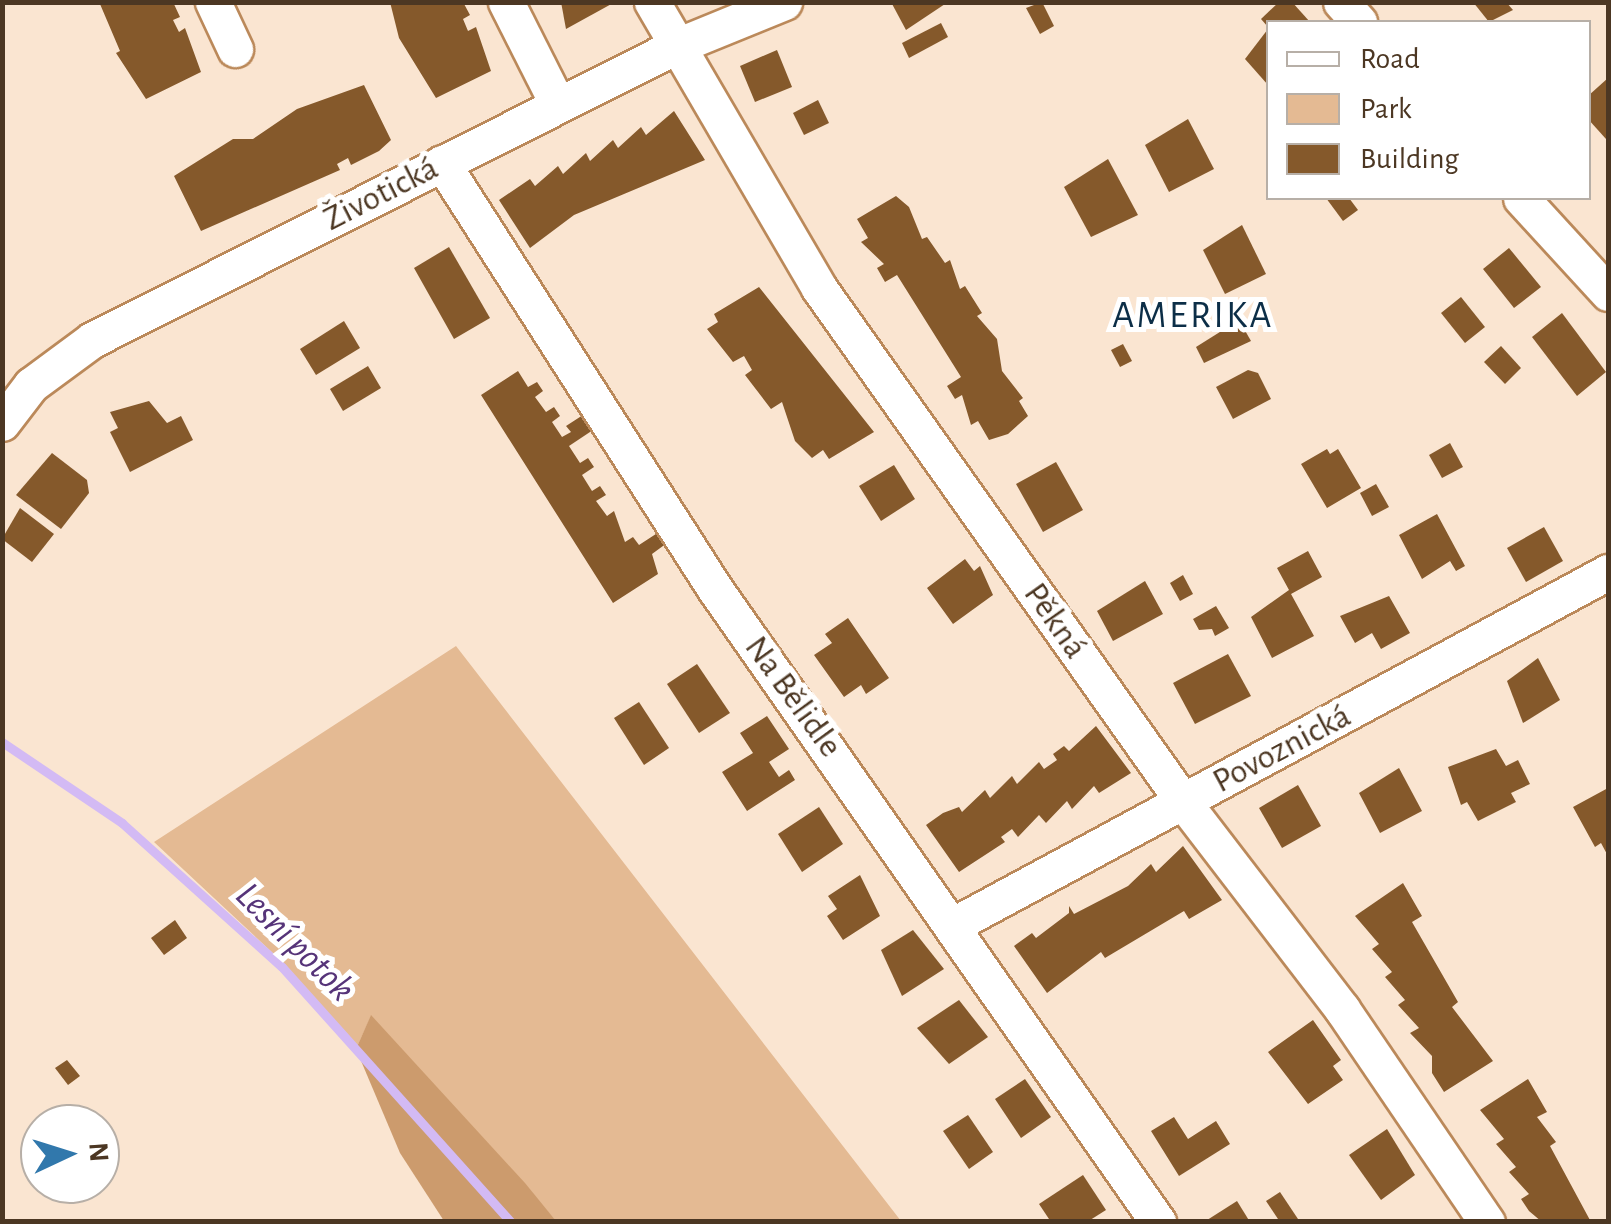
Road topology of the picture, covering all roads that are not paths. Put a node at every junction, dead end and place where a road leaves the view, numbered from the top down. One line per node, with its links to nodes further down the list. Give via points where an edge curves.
1 (213, 2): 6 (street)
2 (506, 2): 7 (street)
3 (652, 2): 5 (street, Pěkná)
4 (784, 2): 5 (street, Životická)
5 (674, 47): 7 (street, Životická); 13 (street, Pěkná, via 702,78 820,288)
6 (235, 49)
7 (558, 105): 8 (street, Životická)
8 (442, 164): 11 (street, Životická, via 92,340 31,385); 14 (street, Na Bělidle, via 716,589)
9 (1522, 200): 10 (street)
10 (1608, 293)
11 (2, 423)
12 (1608, 572): 13 (street, Povoznická)
13 (1184, 803): 14 (street, Povoznická); 16 (street, Pěkná, via 1342,1009)
14 (955, 924): 15 (street, Na Bělidle)
15 (1158, 1222)
16 (1486, 1222)

